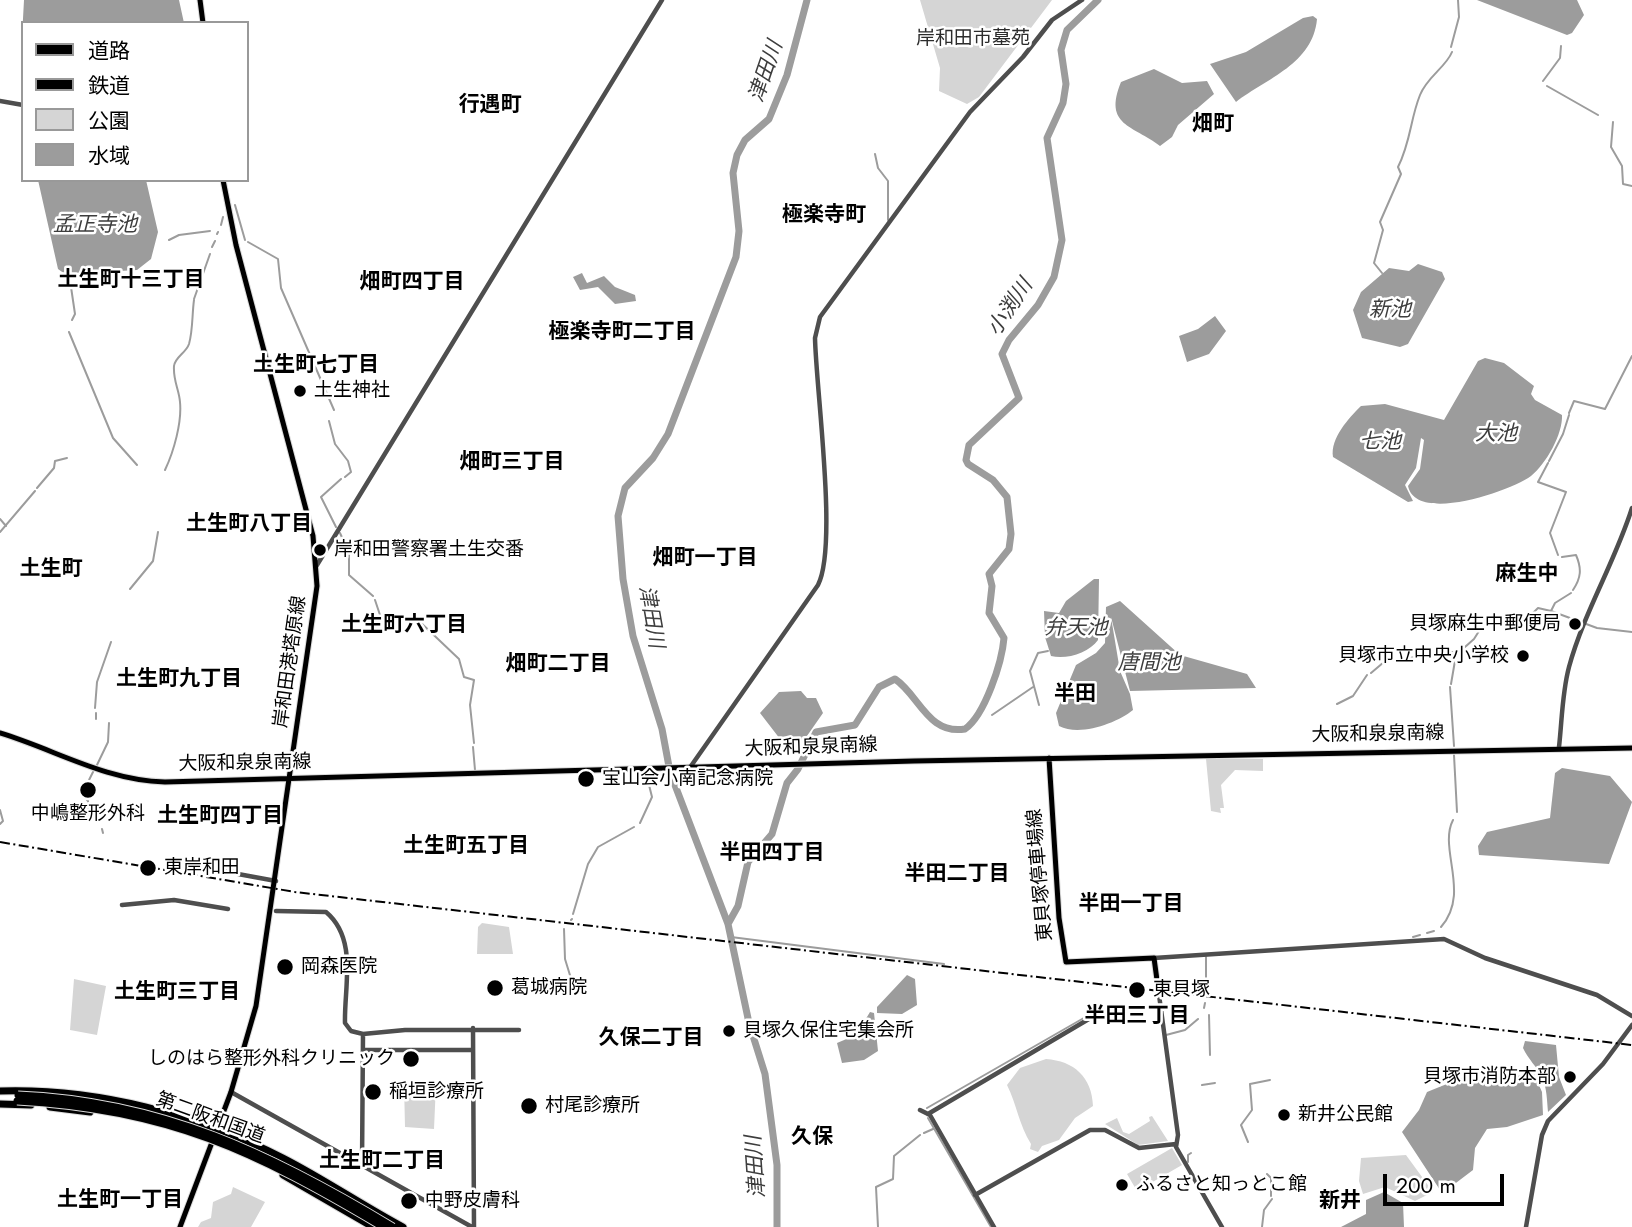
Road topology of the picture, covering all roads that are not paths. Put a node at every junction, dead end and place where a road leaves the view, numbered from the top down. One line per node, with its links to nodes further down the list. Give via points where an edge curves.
1 (200, 0): 4 (main road)
2 (662, 0): 9 (street)
3 (1082, 0): 14 (street, via 1052,20 970,112 820,317 815,338 826,525 824,570)
4 (203, 21)
5 (0, 101): 6 (street)
6 (21, 105)
7 (223, 182): 9 (main road, 岸和田港塔原線)
8 (1632, 508): 11 (street, via 1569,666)
9 (317, 565): 15 (main road, 岸和田港塔原線)
10 (0, 733): 15 (main road, 大阪和泉泉南線, via 127,779)
11 (1559, 747): 12 (main road, 大阪和泉泉南線); 13 (main road, 大阪和泉泉南線)
12 (1632, 748)
13 (1049, 758): 14 (main road, 大阪和泉泉南線); 21 (main road, 東貝塚停車場線, via 1066,962)
14 (691, 766): 15 (main road, 大阪和泉泉南線)
15 (290, 780): 17 (main road, 岸和田港塔原線)
16 (208, 861): 17 (street, via 238,874)
17 (276, 881): 31 (main road, 岸和田港塔原線, via 256,1006)
18 (122, 905): 19 (street, via 174,900)
19 (228, 909)
20 (276, 911): 28 (street, via 328,913 347,944 346,1027)
21 (1154, 957): 22 (main road); 24 (street, via 1444,939 1485,958 1597,995)
22 (1157, 980): 39 (street)
23 (1099, 1013): 36 (street)
24 (1632, 1016)
25 (1632, 1025): 50 (street, via 1603,1064 1548,1121)
26 (473, 1028): 27 (street); 28 (street); 29 (street)
27 (519, 1030)
28 (363, 1034): 30 (street)
29 (473, 1050): 30 (street); 47 (street)
30 (363, 1051): 40 (street)
31 (231, 1092): 37 (main road, 岸和田港塔原線); 40 (street)
32 (0, 1093): 33 (highway, 第二阪和国道); 37 (highway, via 71,1095 139,1104)
33 (18, 1098): 34 (highway, 第二阪和国道); 44 (highway, 第二阪和国道, bridge, via 116,1111 200,1133 281,1168); 45 (highway, 第二阪和国道, bridge, via 120,1106 201,1128 270,1157)
34 (0, 1103): 38 (highway, via 110,1115)
35 (920, 1110): 36 (street)
36 (928, 1114): 41 (street)
37 (216, 1128): 38 (main road, 岸和田港塔原線); 46 (highway, via 283,1158)
38 (211, 1143): 42 (main road, 岸和田港塔原線); 43 (highway, via 279,1173)
39 (1176, 1144): 41 (street, via 1139,1148 1105,1130 1090,1130); 49 (street)
40 (362, 1166): 47 (street)
41 (975, 1195): 48 (street)
42 (180, 1227)
43 (373, 1227)
44 (383, 1227)
45 (393, 1227)
46 (403, 1227)
47 (473, 1227)
48 (994, 1227)
49 (1222, 1227)
50 (1526, 1227)

